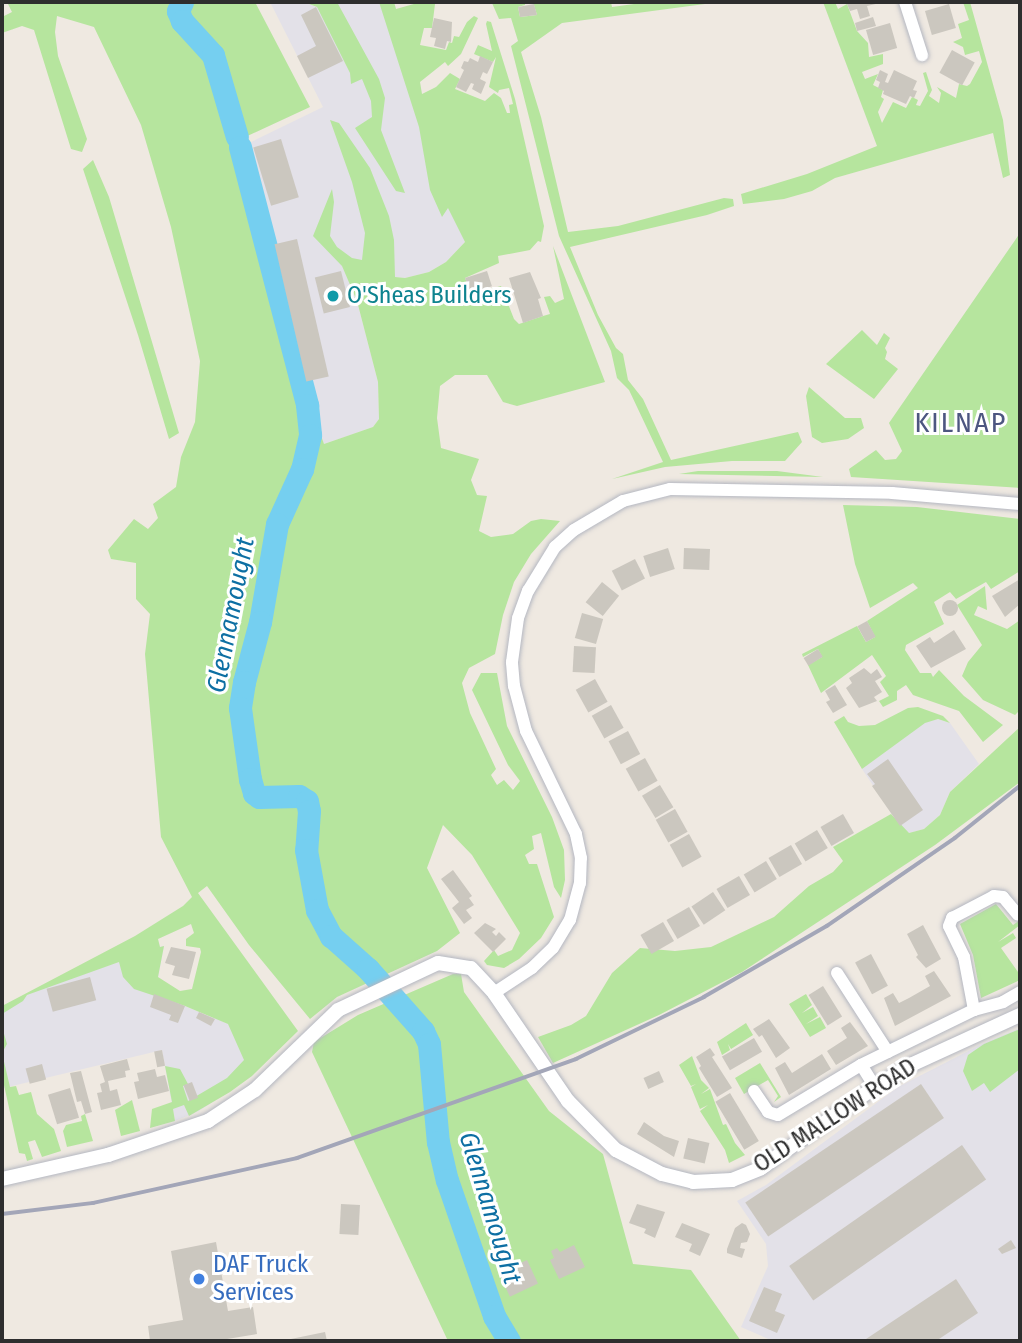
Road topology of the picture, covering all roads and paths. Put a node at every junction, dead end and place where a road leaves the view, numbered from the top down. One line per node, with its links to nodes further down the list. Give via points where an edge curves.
1 (905, 2): 2 (street)
2 (922, 55)
3 (1020, 504): 7 (street, via 892,492 670,489 623,501 565,538 528,591 518,618 512,662 526,731 576,834 580,883 569,920 553,948)
4 (1018, 915): 8 (street, via 1003,897 994,896 958,913 950,922 964,957)
5 (837, 973): 10 (street)
6 (1020, 992): 8 (street)
7 (494, 993): 12 (street, OLD MALLOW ROAD, via 568,1101 593,1129 616,1150 678,1179 720,1182 750,1173); 14 (street, OLD MALLOW ROAD, via 471,968 438,963 338,1010 255,1090 208,1121 108,1154)
8 (974, 1010): 10 (street)
9 (1020, 1015): 12 (street, OLD MALLOW ROAD, via 924,1058)
10 (888, 1052): 11 (street)
11 (861, 1065): 12 (street); 13 (street, via 778,1115 768,1112)
12 (875, 1087)
13 (754, 1091)
14 (2, 1179)

